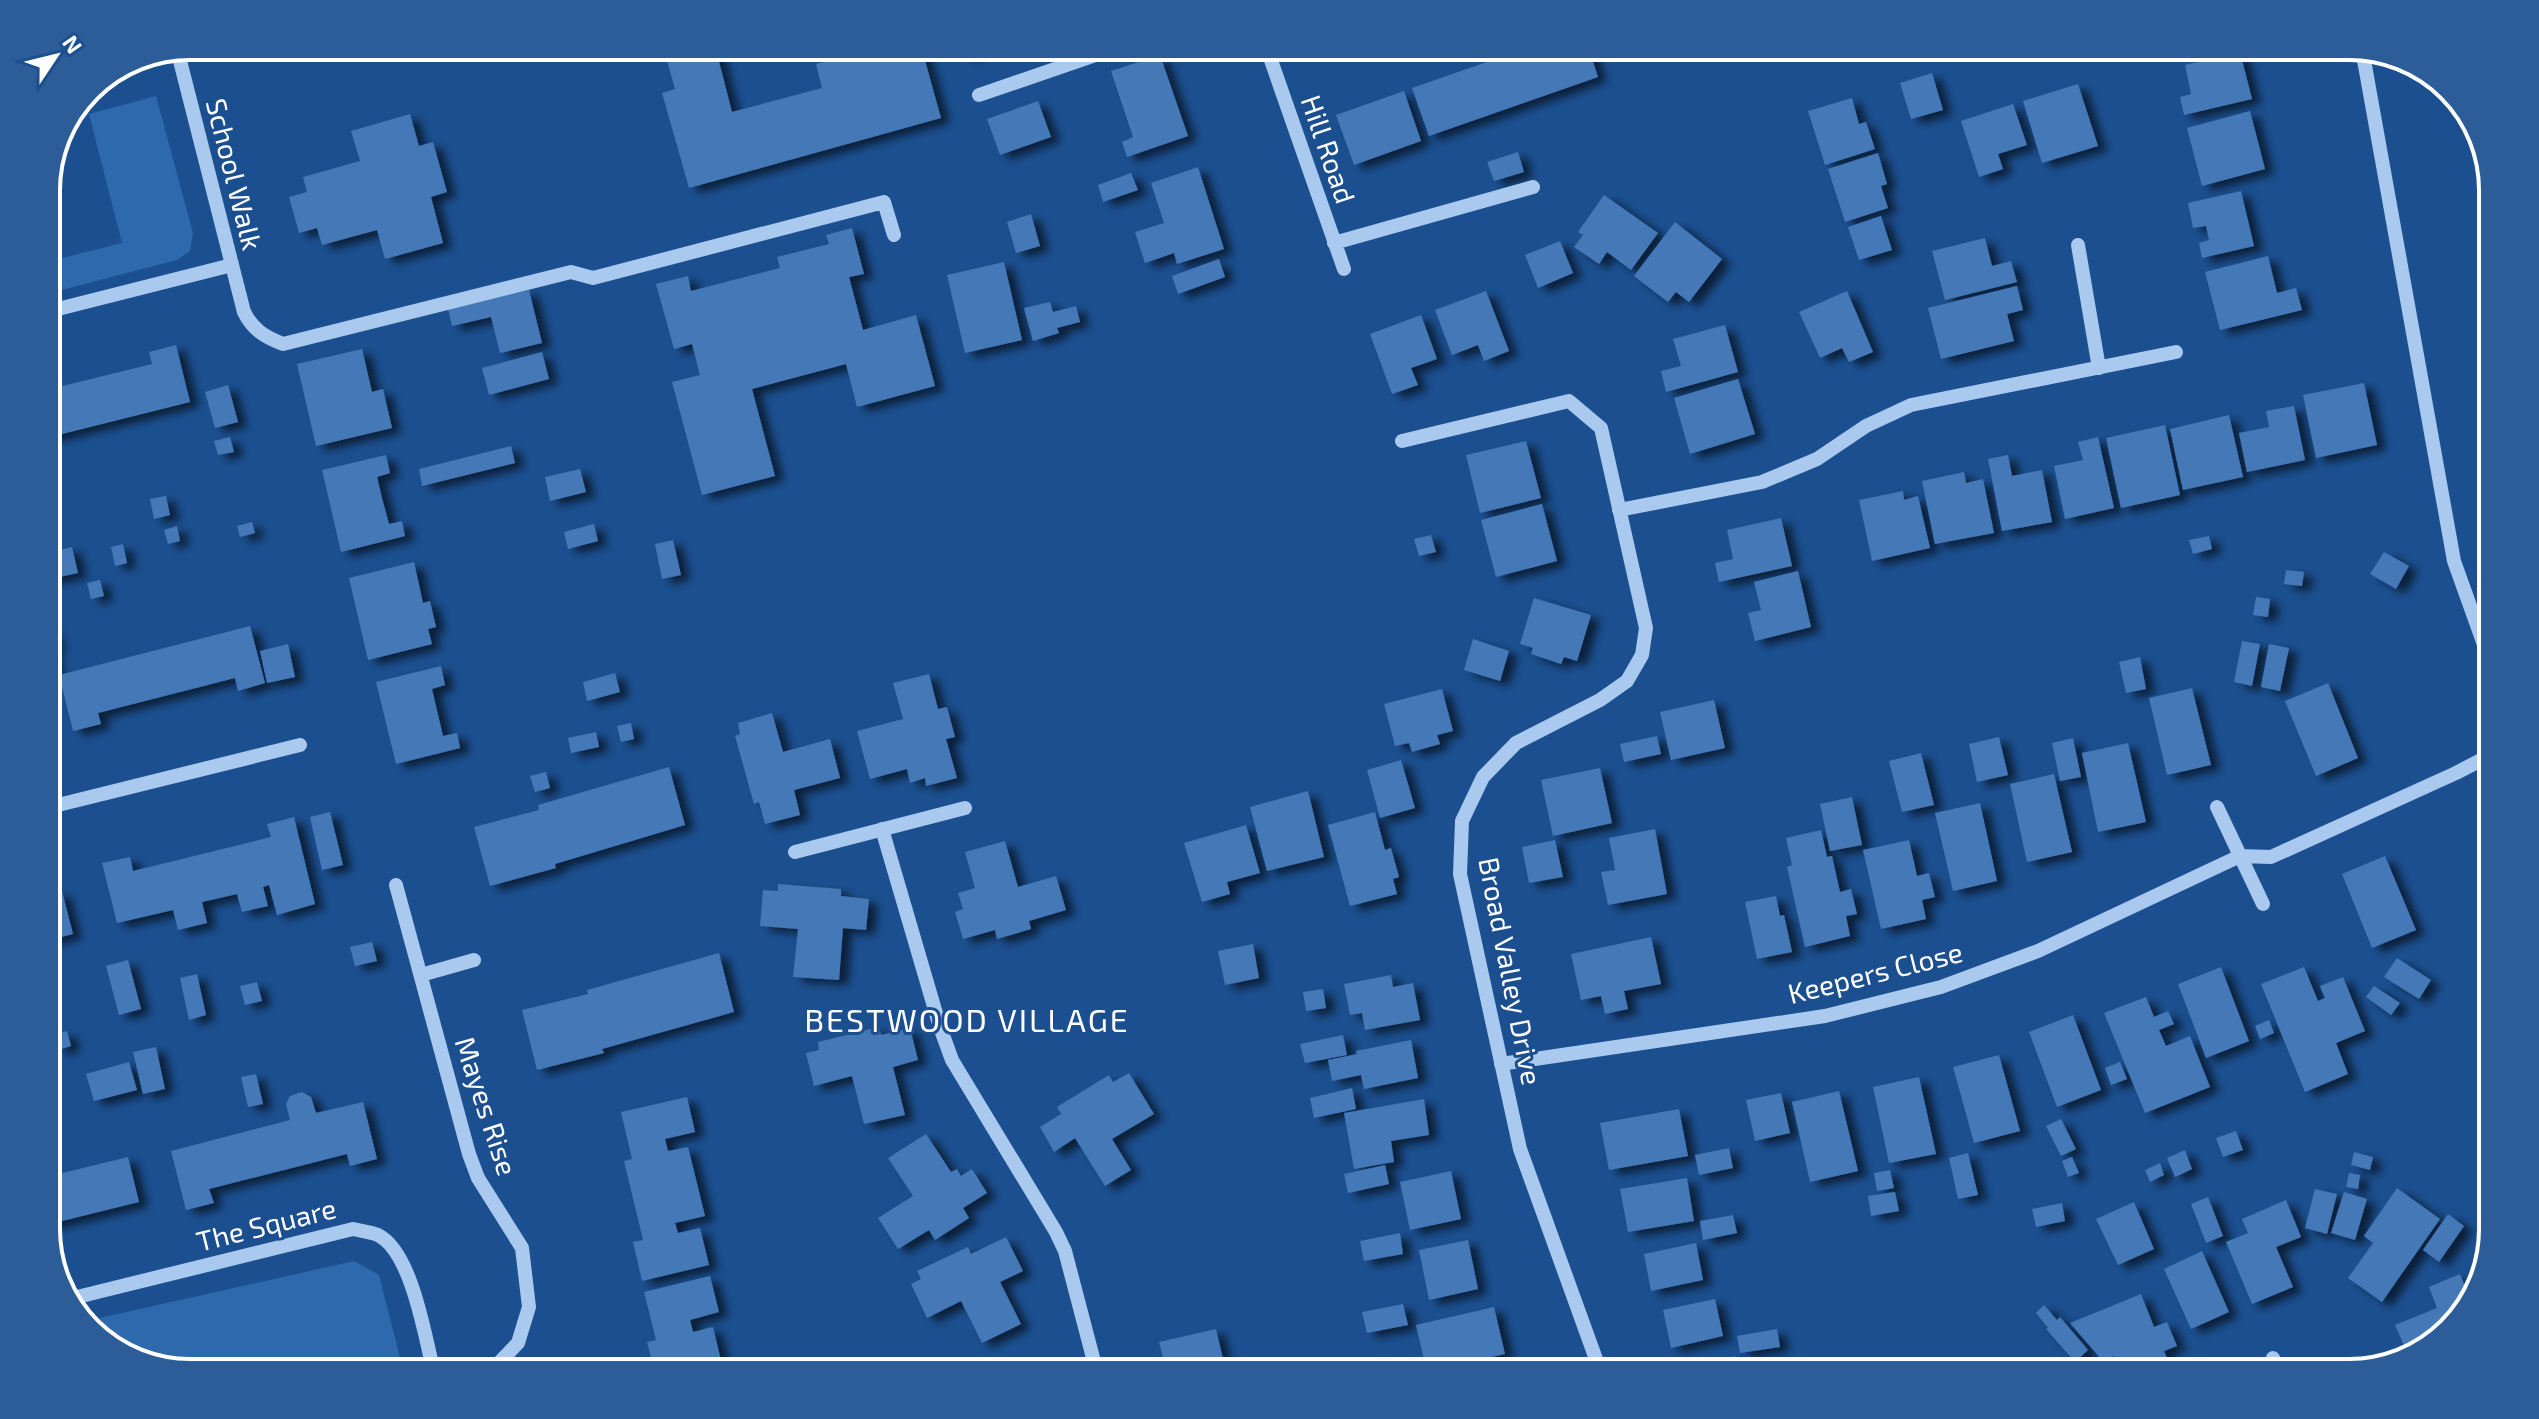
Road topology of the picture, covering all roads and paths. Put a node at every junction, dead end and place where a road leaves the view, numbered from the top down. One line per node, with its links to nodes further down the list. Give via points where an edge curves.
1 (1081, 60): 5 (street)
2 (1271, 60): 8 (street, Hill Road)
3 (180, 61): 10 (street, School Walk)
4 (2364, 61): 17 (street, via 2454,561)
5 (979, 95)
6 (1533, 187): 8 (street)
7 (894, 235): 10 (street, School Walk, via 884,202 593,278 571,272 283,344 250,325)
8 (1334, 243): 11 (street, Hill Road)
9 (2078, 245): 14 (street)
10 (232, 265): 12 (street)
11 (1344, 269)
12 (60, 308)
13 (2176, 352): 14 (street)
14 (2099, 368): 16 (street, via 1911,405 1866,426 1817,459 1762,482)
15 (1402, 441): 16 (street, Broad Valley Drive, via 1569,401 1601,428)
16 (1619, 510): 30 (street, Broad Valley Drive, via 1646,628 1642,655 1627,681 1600,700 1516,743 1483,777 1462,821 1460,874)
17 (2479, 631)
18 (300, 745): 20 (street)
19 (2479, 761): 25 (street, via 2271,857)
20 (60, 805)
21 (2217, 807): 25 (street)
22 (965, 808): 23 (street)
23 (882, 829): 24 (street); 34 (street, via 952,1060 1065,1251)
24 (795, 852)
25 (2240, 856): 27 (street); 30 (street, Keepers Close, via 2038,951 1941,987 1825,1016)
26 (396, 885): 29 (street, Mayes Rise)
27 (2263, 904)
28 (474, 960): 29 (street)
29 (421, 975): 33 (street, Mayes Rise, via 473,1166 522,1248 529,1307 518,1343)
30 (1501, 1064): 35 (street, Broad Valley Drive, via 1520,1149)
31 (79, 1297): 32 (street, The Square, via 353,1229 378,1235 407,1268)
32 (430, 1359)
33 (503, 1359)
34 (1093, 1359)
35 (1596, 1359)

